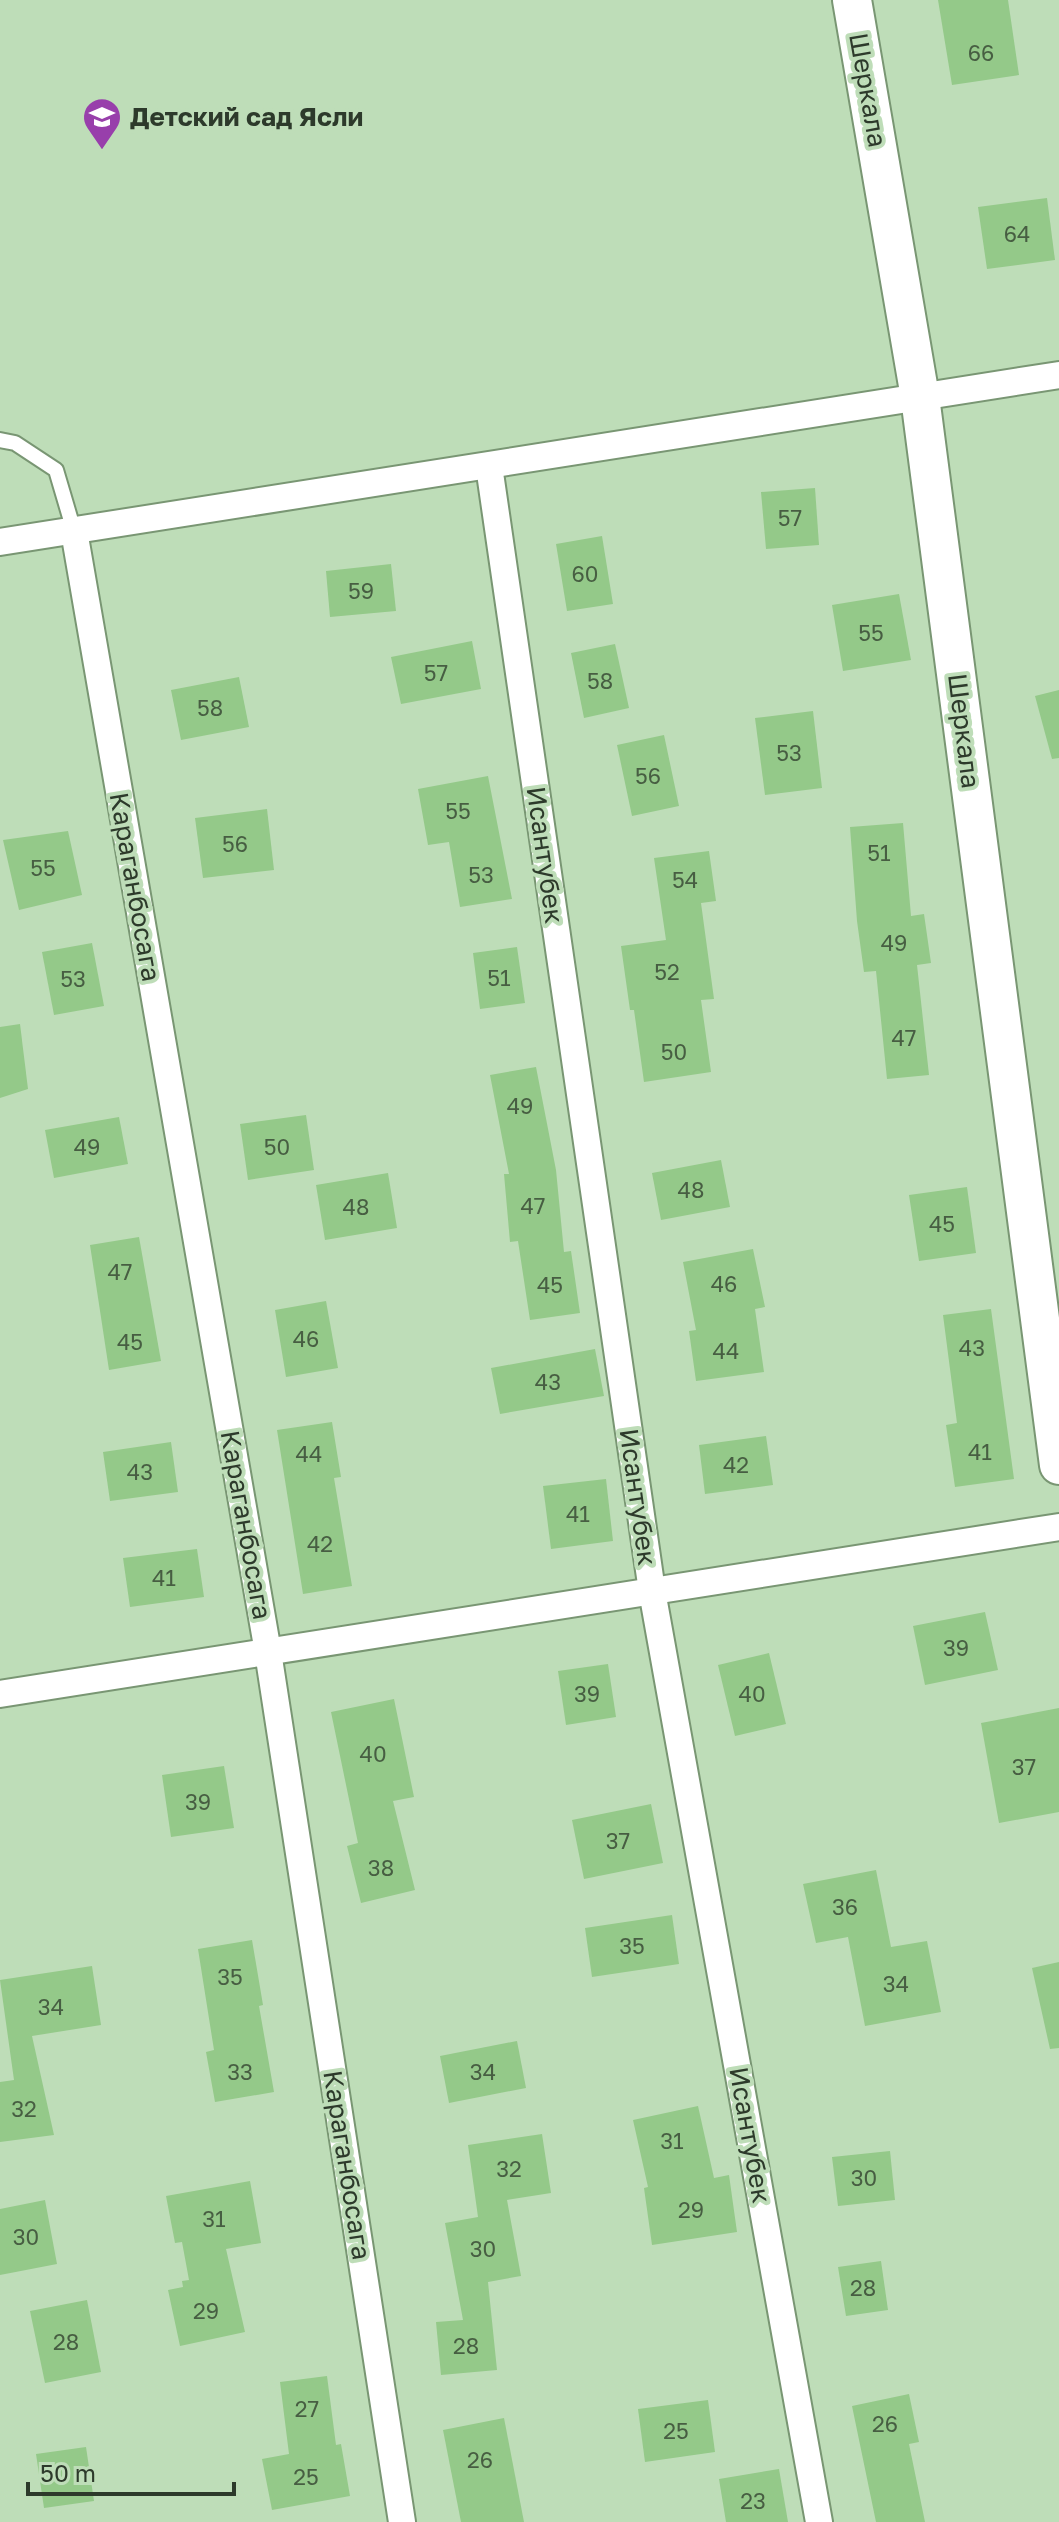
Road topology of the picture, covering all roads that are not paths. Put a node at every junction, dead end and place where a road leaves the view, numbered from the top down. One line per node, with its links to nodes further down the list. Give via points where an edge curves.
1 (852, 0): 3 (street, Шеркала)
2 (1059, 375): 3 (street)
3 (920, 397): 5 (street); 8 (street, Шеркала)
4 (0, 440): 6 (lane, via 15,443 56,470)
5 (489, 466): 6 (street); 10 (street, Исантубек)
6 (74, 531): 7 (street); 11 (street, Караганбосага)
7 (0, 542)
8 (1059, 1465)
9 (1059, 1527): 10 (street)
10 (652, 1591): 11 (street); 14 (street, Исантубек)
11 (268, 1652): 12 (street); 13 (street, Караганбосага)
12 (0, 1694)
13 (402, 2522)
14 (819, 2522)

